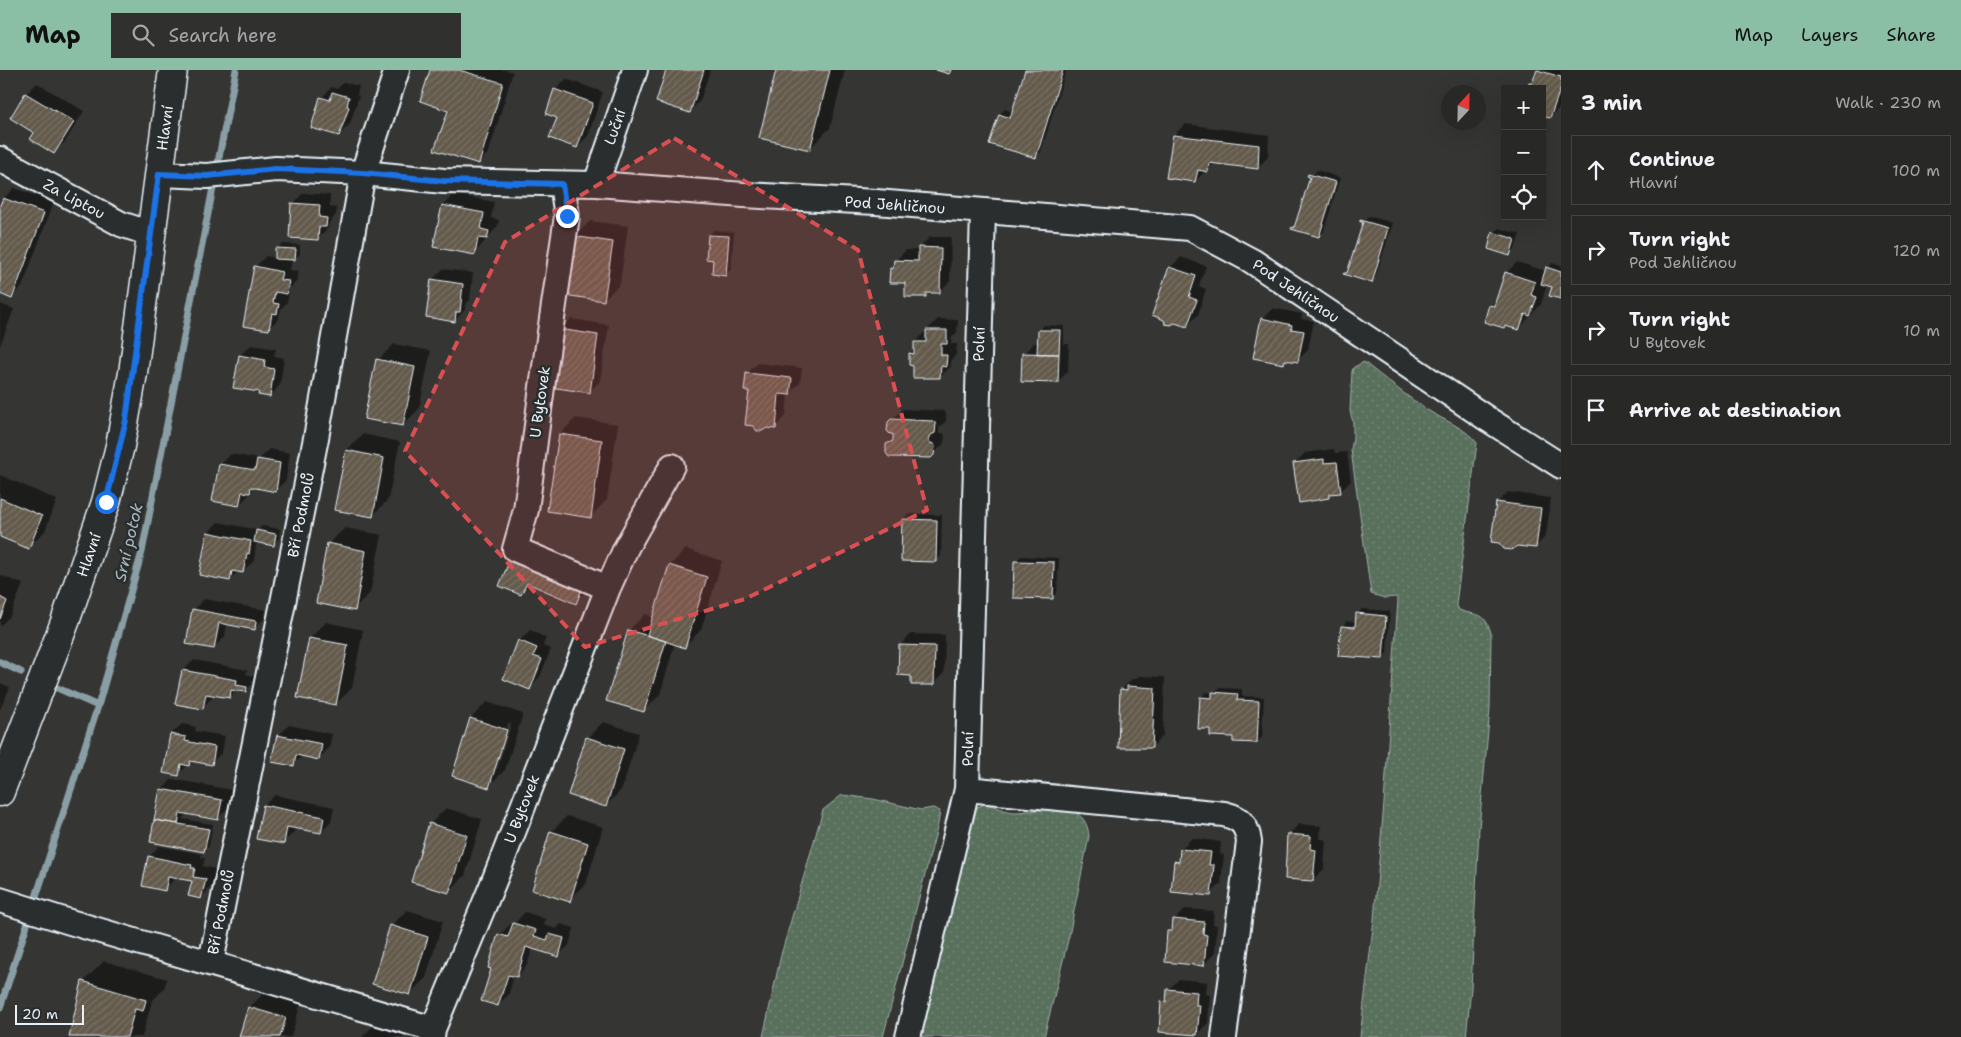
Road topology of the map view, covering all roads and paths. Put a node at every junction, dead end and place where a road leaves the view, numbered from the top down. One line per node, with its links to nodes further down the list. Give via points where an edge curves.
1 (173, 70): 6 (street, Hlavní)
2 (397, 70): 5 (street, Bří Podmolů)
3 (635, 70): 8 (street, Luční)
4 (0, 159): 10 (street, Za Liptou, via 121,224)
5 (363, 173): 6 (street, Pod Jehličnou, via 276,169 232,175); 7 (street, Pod Jehličnou, via 444,181); 17 (street, Bří Podmolů, via 316,438)
6 (159, 174): 10 (street, Hlavní)
7 (562, 184): 8 (street, Pod Jehličnou); 13 (street, U Bytovek, via 567,216 526,510 515,549)
8 (596, 184): 9 (street, Pod Jehličnou)
9 (983, 212): 12 (street, Pod Jehličnou, via 1190,228 1252,260); 14 (street, Polní)
10 (151, 234): 15 (street, Hlavní, via 127,411 114,472 69,613)
11 (672, 466): 13 (street, U Bytovek, via 626,548)
12 (1561, 466)
13 (608, 588): 18 (street, U Bytovek)
14 (967, 789): 19 (street, Polní); 20 (street, via 1236,817 1244,825 1249,842)
15 (0, 792)
16 (0, 900): 17 (street)
17 (211, 962): 18 (street)
18 (432, 1033)
19 (908, 1037)
20 (1224, 1037)

